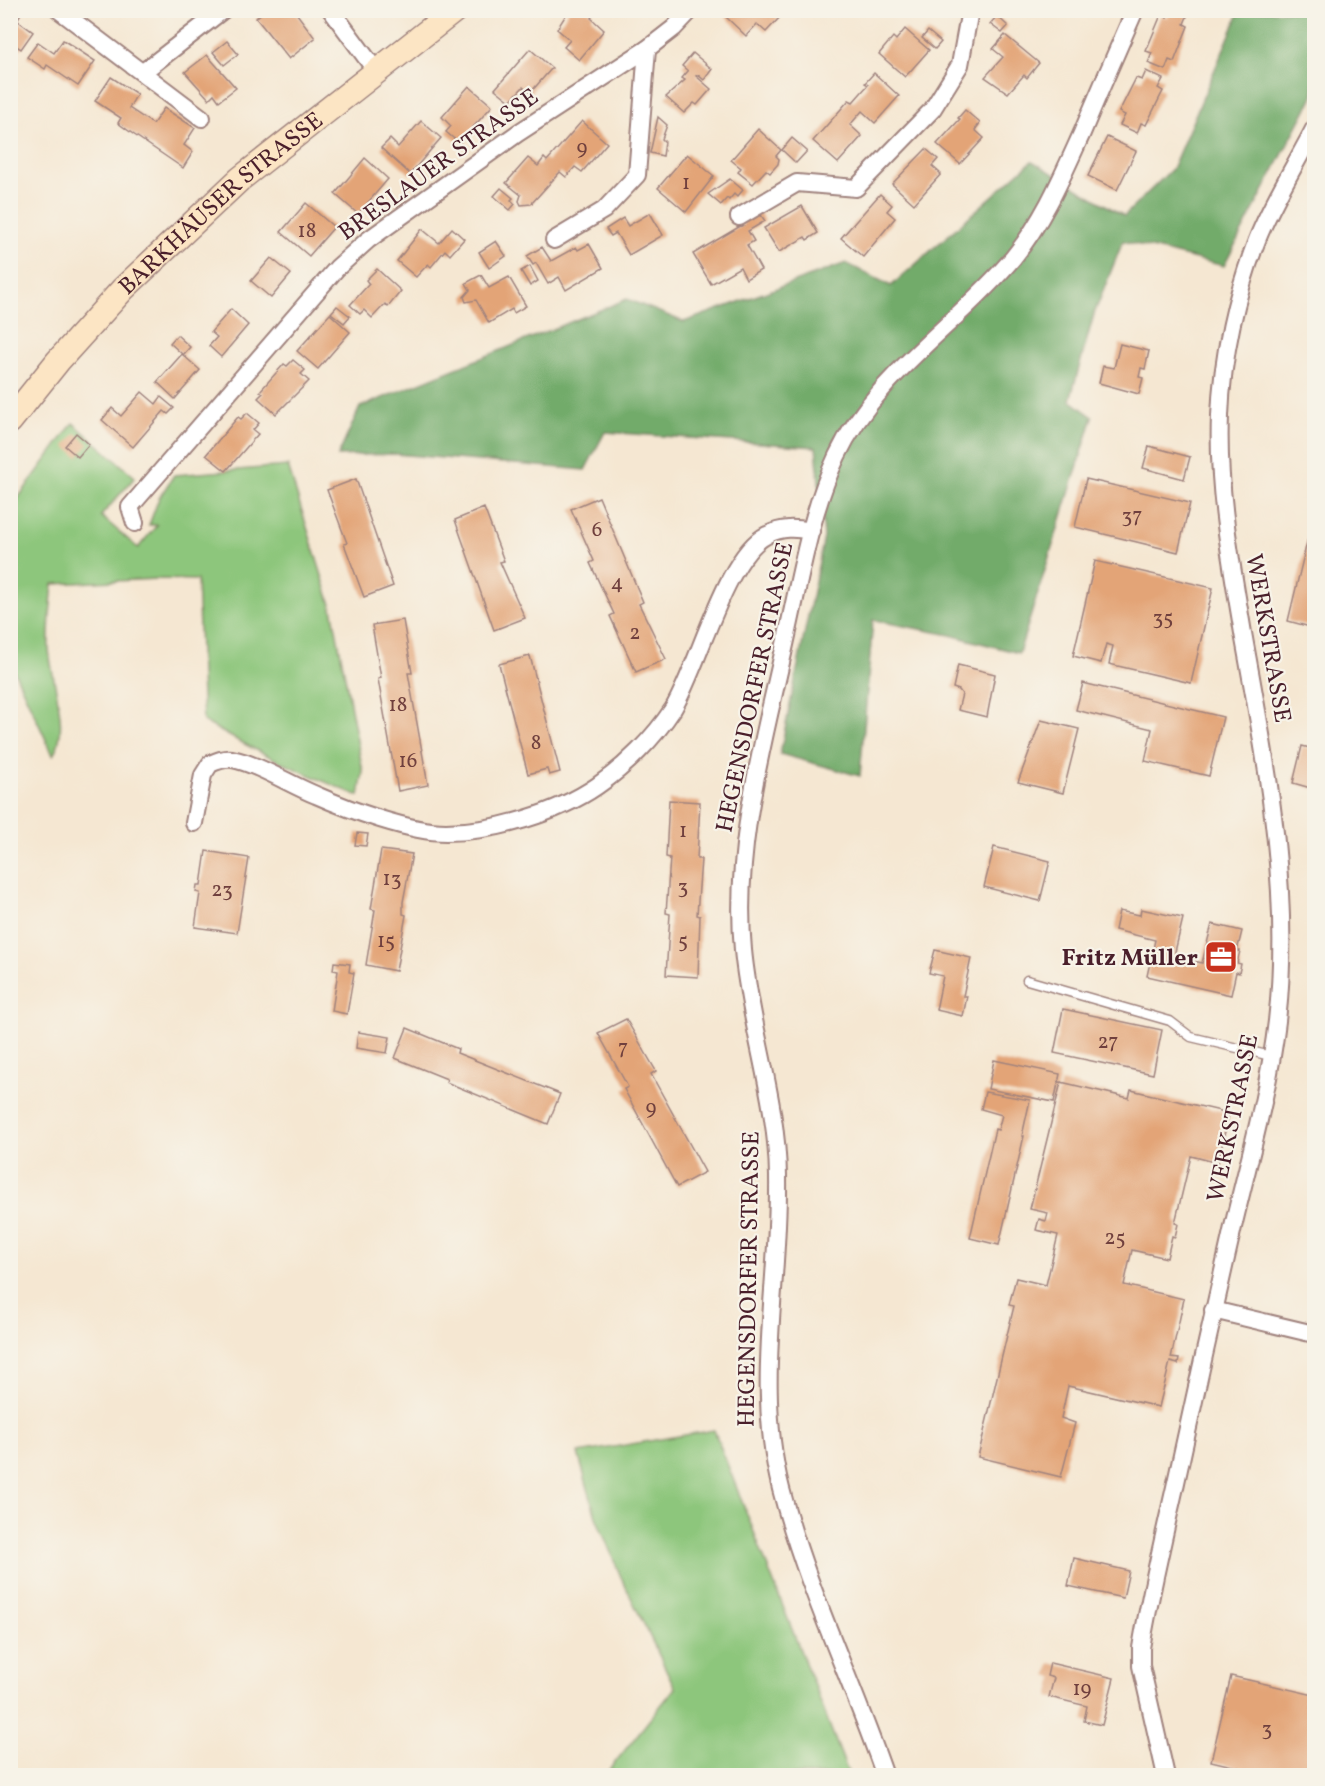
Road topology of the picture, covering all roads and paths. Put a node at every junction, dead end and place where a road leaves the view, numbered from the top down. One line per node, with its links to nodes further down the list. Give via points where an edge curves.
1 (59, 10): 10 (street)
2 (223, 10): 10 (street)
3 (331, 10): 9 (street)
4 (455, 10): 9 (street, BARKHÄUSER STRASSE)
5 (691, 10): 8 (street, BRESLAUER STRASSE)
6 (970, 10): 13 (street, via 960,65 932,110 856,188 797,183)
7 (1135, 10): 17 (street, HEGENSDORFER STRASSE, via 1055,195 1038,225 1011,261 892,378 861,417 837,456)
8 (647, 49): 14 (street, via 637,175 604,210); 16 (street, BRESLAUER STRASSE, via 407,210 337,268 130,507)
9 (376, 71): 15 (street, BARKHÄUSER STRASSE, via 263,159 156,256 79,337)
10 (143, 72): 11 (street)
11 (202, 118)
12 (1314, 129): 20 (street, WERKSTRASSE, via 1262,230 1242,286 1220,413 1219,464 1226,528 1278,847 1280,966)
13 (739, 217)
14 (554, 240)
15 (10, 421)
16 (135, 523)
17 (811, 531): 18 (street, via 789,528 766,535 746,552 672,710 639,752 597,786 557,808 509,823 433,831 369,815 231,759 210,764 203,775); 23 (street, HEGENSDORFER STRASSE, via 753,788 741,903 743,953 776,1132 778,1182 766,1389 781,1489)
18 (194, 823)
19 (1028, 980): 20 (lane, via 1170,1021 1191,1037)
20 (1272, 1056): 21 (street, WERKSTRASSE)
21 (1214, 1310): 22 (street); 24 (street, WERKSTRASSE, via 1141,1648 1141,1666)
22 (1314, 1334)
23 (885, 1776)
24 (1166, 1776)

